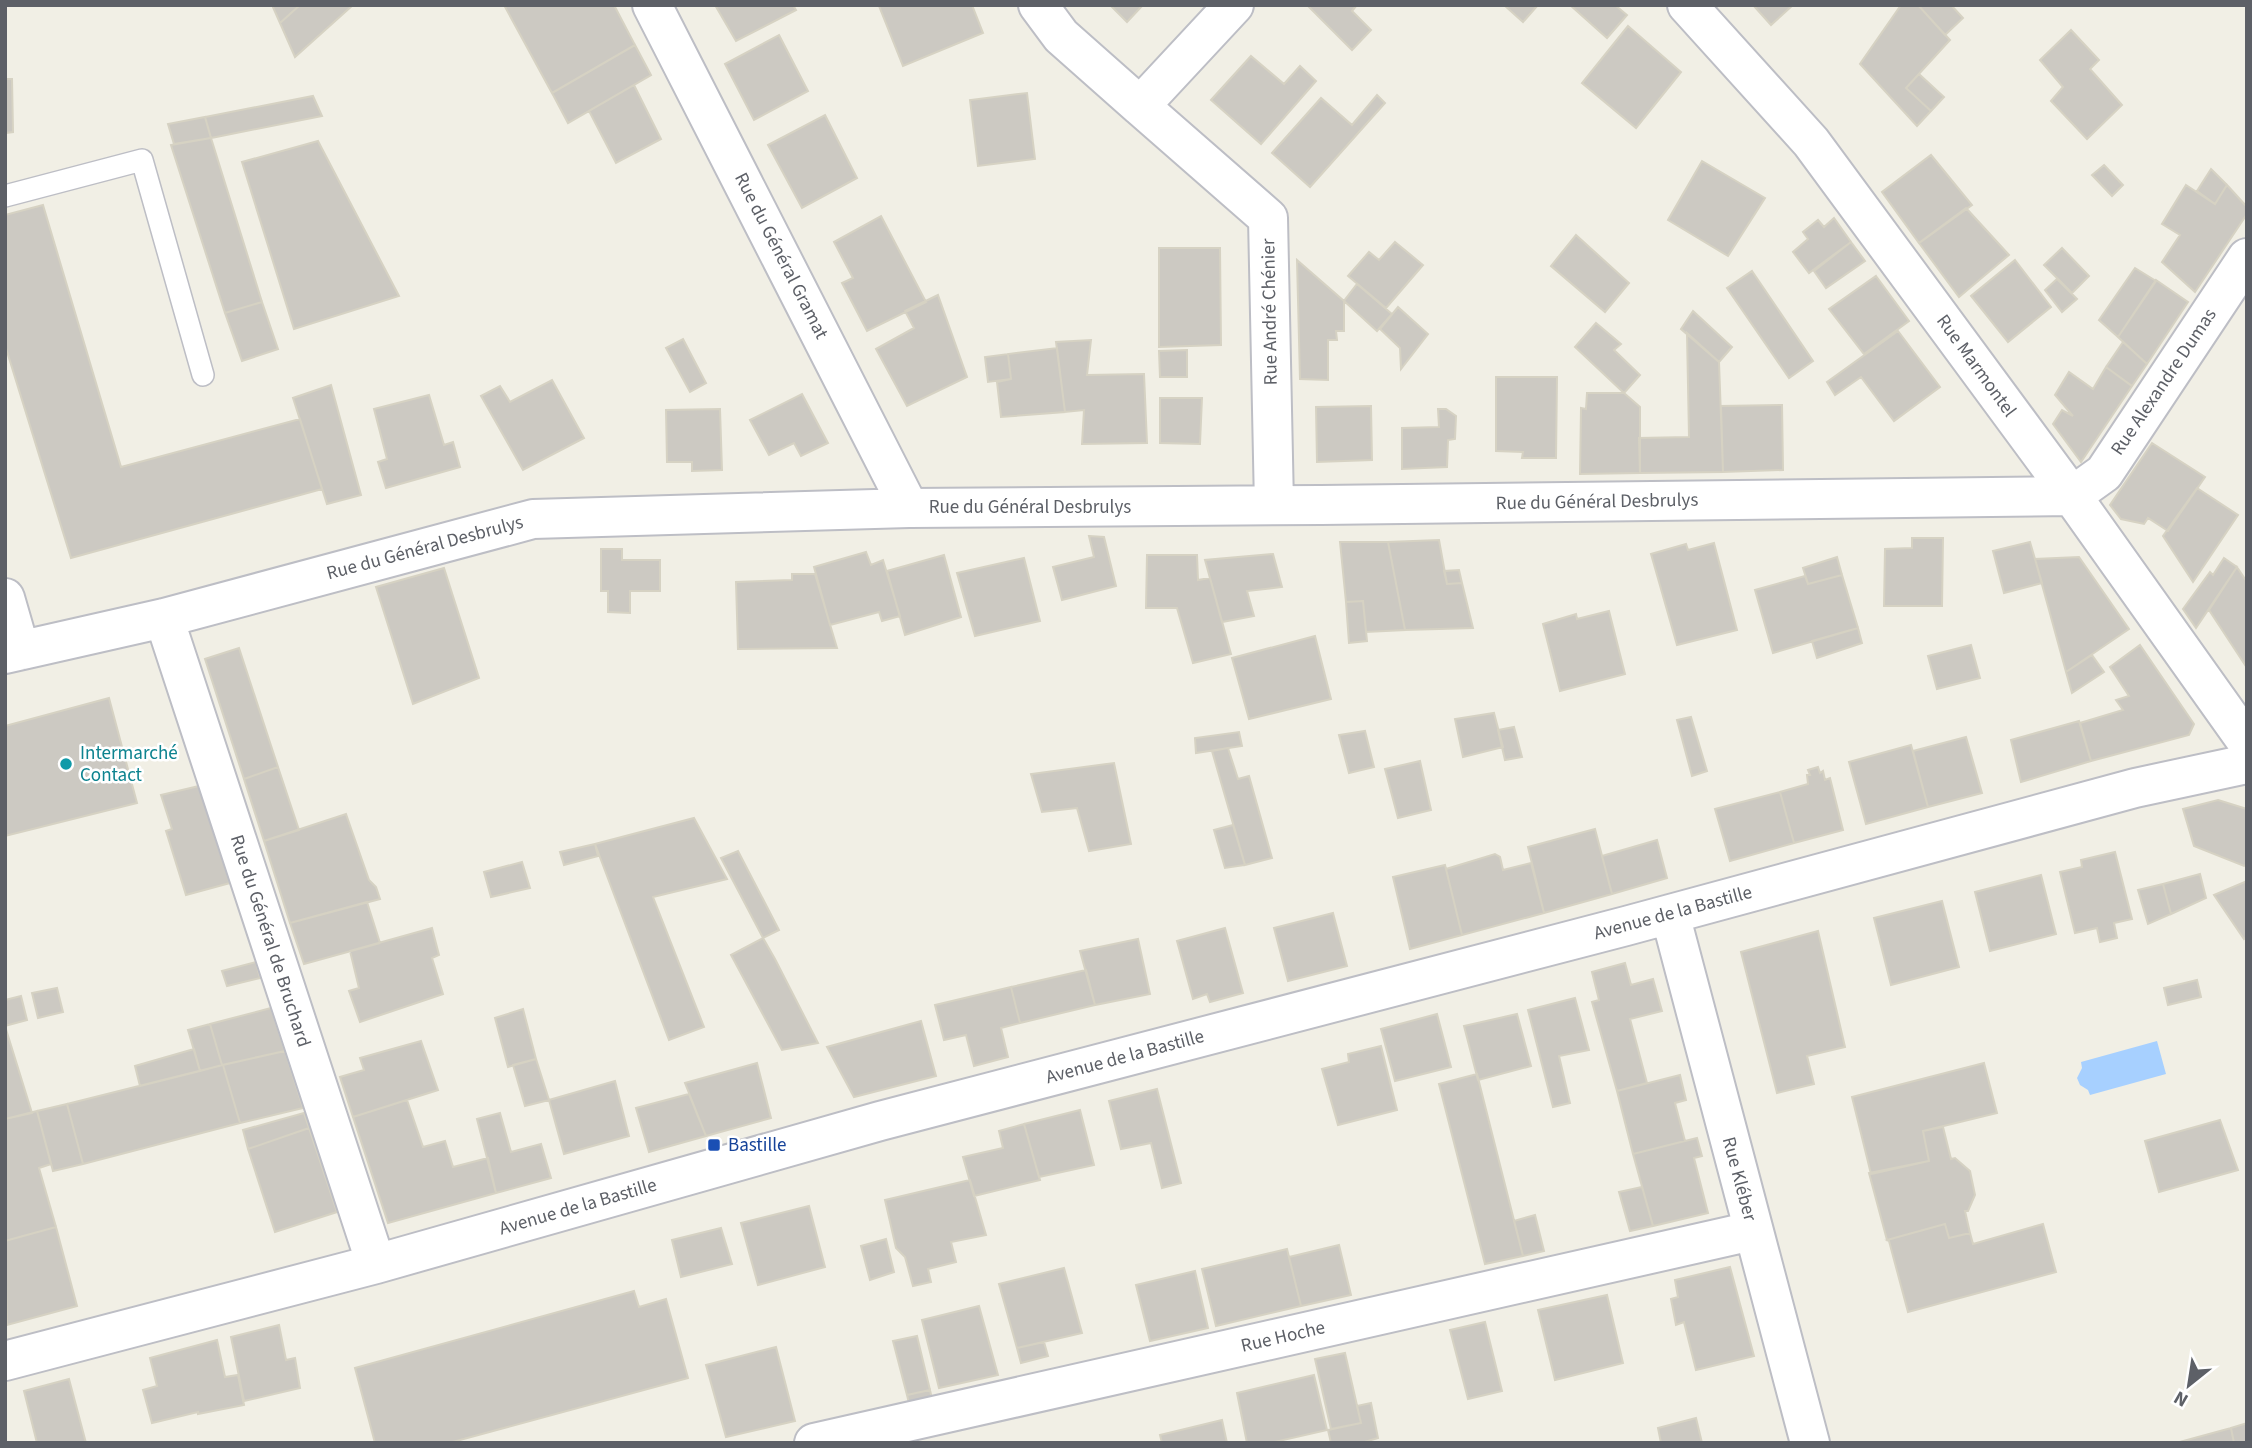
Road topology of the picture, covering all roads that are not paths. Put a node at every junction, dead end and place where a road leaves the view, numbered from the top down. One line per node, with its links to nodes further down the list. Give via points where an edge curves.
1 (652, 5): 11 (street, Rue du Général Gramat)
2 (1038, 5): 5 (street, Rue André Chénier, via 1061,36)
3 (1234, 5): 5 (street)
4 (1687, 5): 9 (street, Rue Marmontel, via 1811,142)
5 (1140, 106): 10 (street, Rue André Chénier, via 1268,218)
6 (5, 196): 8 (lane, via 142,160)
7 (2247, 258): 9 (street, Rue Alexandre Dumas, via 2104,473)
8 (203, 376)
9 (2072, 496): 10 (street, Rue du Général Desbrulys); 15 (street, Rue Marmontel)
10 (1274, 505): 11 (street, Rue du Général Desbrulys)
11 (909, 508): 13 (street, Rue du Général Desbrulys, via 533,519)
12 (5, 598): 14 (street, via 16,636)
13 (164, 618): 14 (street, Rue du Général Desbrulys); 19 (street, Rue du Général de Bruchard)
14 (14, 652)
15 (2247, 742)
16 (2247, 764): 17 (street, Avenue de la Bastille, via 2135,788)
17 (1670, 914): 18 (street, Rue Kléber); 19 (street, Avenue de la Bastille, via 880,1121)
18 (1752, 1231): 21 (street, Rue Hoche); 22 (street, Rue Kléber)
19 (376, 1264): 20 (street, Avenue de la Bastille)
20 (5, 1361)
21 (814, 1443)
22 (1810, 1443)

